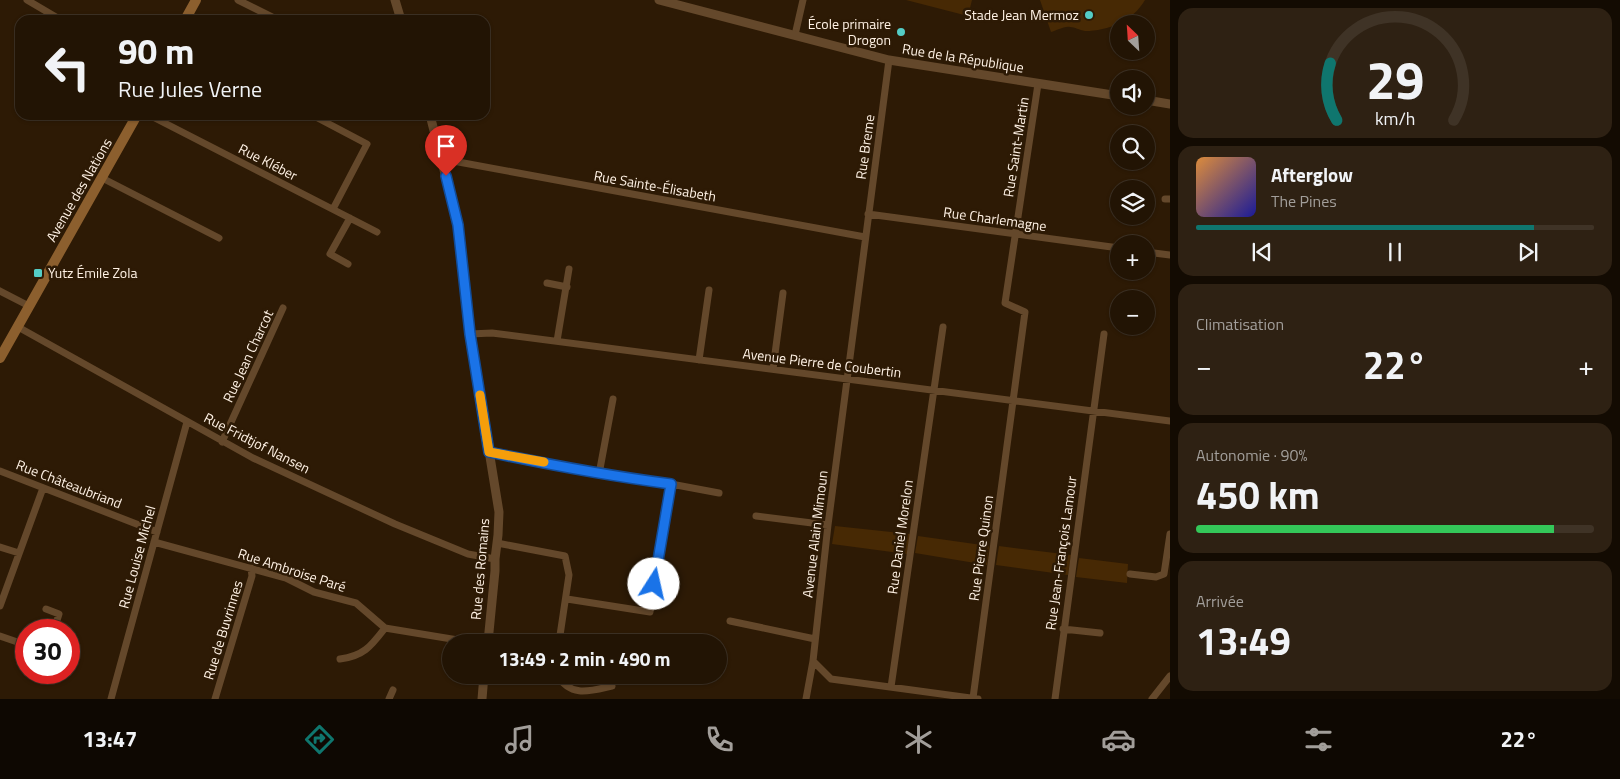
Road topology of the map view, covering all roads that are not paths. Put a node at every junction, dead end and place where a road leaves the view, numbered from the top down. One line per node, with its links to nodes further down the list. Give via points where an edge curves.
1 (27, 0): 7 (street)
2 (196, 0): 8 (main road)
3 (238, 0): 9 (street)
4 (396, 0): 10 (street)
5 (659, 0): 11 (street, Rue de la République)
6 (803, 0): 11 (street)
7 (52, 15)
8 (188, 15)
9 (268, 15)
10 (400, 15)
11 (795, 35): 12 (street, Rue de la République)
12 (889, 60): 13 (street, Rue de la République); 24 (street, Rue Breme)
13 (1038, 84): 14 (street, Rue de la République); 27 (street, Rue Saint-Martin)
14 (1110, 95)
15 (1155, 102): 16 (street)
16 (1170, 104)
17 (135, 120): 22 (main road, Avenue des Nations)
18 (159, 120): 23 (street, Rue Kléber)
19 (321, 120): 23 (street, via 367,144)
20 (431, 120): 21 (street, Rue des Romains)
21 (442, 159): 28 (street, Rue Sainte-Élisabeth); 45 (street, Rue des Romains, via 458,225)
22 (102, 178): 29 (street); 41 (main road, Avenue des Nations)
23 (333, 209): 25 (street, Rue Kléber)
24 (868, 214): 27 (street, Rue Charlemagne); 28 (street, Rue Breme)
25 (350, 218): 26 (street, Rue Kléber); 33 (street, via 330,254)
26 (377, 232)
27 (1015, 234): 30 (street, Rue Charlemagne); 40 (street, Rue Saint-Martin)
28 (865, 237): 51 (street, Avenue Alain Mimoun)
29 (219, 238)
30 (1110, 247)
31 (1155, 253): 32 (street)
32 (1170, 255)
33 (348, 264)
34 (569, 269): 36 (street)
35 (547, 283): 36 (street)
36 (567, 287): 47 (street)
37 (708, 290): 49 (street)
38 (0, 291): 41 (street)
39 (783, 293): 50 (street)
40 (1005, 303): 54 (street, Rue Pierre Quinon, via 1025,312)
41 (30, 306): 43 (main road, Avenue des Nations)
42 (283, 308): 58 (street, Rue Jean Charcot)
43 (18, 327): 48 (main road, Avenue des Nations); 57 (street, Rue Fridtjof Nansen)
44 (943, 327): 52 (street, Rue Daniel Morelon)
45 (470, 334): 47 (street, Avenue Pierre de Coubertin, via 492,333); 59 (street, Rue des Romains)
46 (1104, 334): 55 (street, Rue Jean-François Lamour)
47 (557, 341): 49 (street, Avenue Pierre de Coubertin)
48 (0, 358)
49 (699, 360): 50 (street, Avenue Pierre de Coubertin)
50 (773, 369): 51 (street, Avenue Pierre de Coubertin)
51 (848, 379): 52 (street, Avenue Pierre de Coubertin); 66 (street, Avenue Alain Mimoun)
52 (934, 390): 54 (street, Avenue Pierre de Coubertin); 96 (street, Rue Daniel Morelon)
53 (613, 399): 61 (street)
54 (1013, 400): 55 (street, Avenue Pierre de Coubertin); 105 (street, Rue Pierre Quinon)
55 (1094, 411): 56 (street, Avenue Pierre de Coubertin); 82 (street, Rue Jean-François Lamour)
56 (1170, 420)
57 (187, 422): 58 (street, Rue Fridtjof Nansen); 67 (street, Rue Louise Michel)
58 (222, 442): 73 (street, Rue Fridtjof Nansen, via 395,524 468,554)
59 (489, 452): 61 (street); 70 (street, Rue des Romains, via 499,512)
60 (0, 471): 63 (street, Rue Châteaubriand)
61 (599, 474): 62 (street)
62 (671, 484): 64 (street); 76 (street, via 650,612)
63 (43, 488): 67 (street, Rue Châteaubriand); 72 (street)
64 (719, 493)
65 (756, 516): 66 (street)
66 (828, 526): 88 (street, Avenue Alain Mimoun)
67 (157, 532): 69 (street, Rue Louise Michel)
68 (1170, 534): 75 (street, via 1164,574 1156,577)
69 (154, 542): 74 (street, Rue Ambroise Paré); 100 (street, Rue Louise Michel)
70 (498, 544): 73 (street, Rue des Romains); 76 (street, via 565,556 569,576)
71 (0, 547): 72 (street)
72 (19, 553): 77 (street)
73 (495, 559): 84 (street, Rue des Romains)
74 (251, 568): 81 (street, Rue Ambroise Paré, via 286,578 314,592 356,603); 101 (street, Rue de Buvrinnes, via 252,576)
75 (1130, 574)
76 (567, 599): 85 (street)
77 (0, 606)
78 (46, 609): 79 (street, via 59,614)
79 (57, 619)
80 (730, 621): 88 (street)
81 (386, 628): 87 (street); 90 (street, via 366,651 352,658)
82 (1064, 629): 83 (street); 106 (street, Rue Jean-François Lamour)
83 (1100, 633)
84 (489, 634)
85 (561, 634)
86 (0, 636): 89 (street)
87 (442, 637)
88 (815, 639): 91 (street, Avenue Alain Mimoun)
89 (15, 641)
90 (340, 659)
91 (813, 661): 96 (street, via 831,679); 104 (street, Avenue Alain Mimoun)
92 (1170, 676): 107 (street)
93 (483, 684): 103 (street)
94 (564, 684): 98 (street)
95 (612, 686): 98 (street)
96 (892, 687): 99 (street)
97 (393, 690): 102 (street)
98 (586, 696)
99 (937, 696): 105 (street)
100 (111, 699)
101 (215, 699)
102 (390, 699)
103 (482, 699)
104 (806, 699)
105 (976, 699)
106 (1055, 699)
107 (1152, 699)

